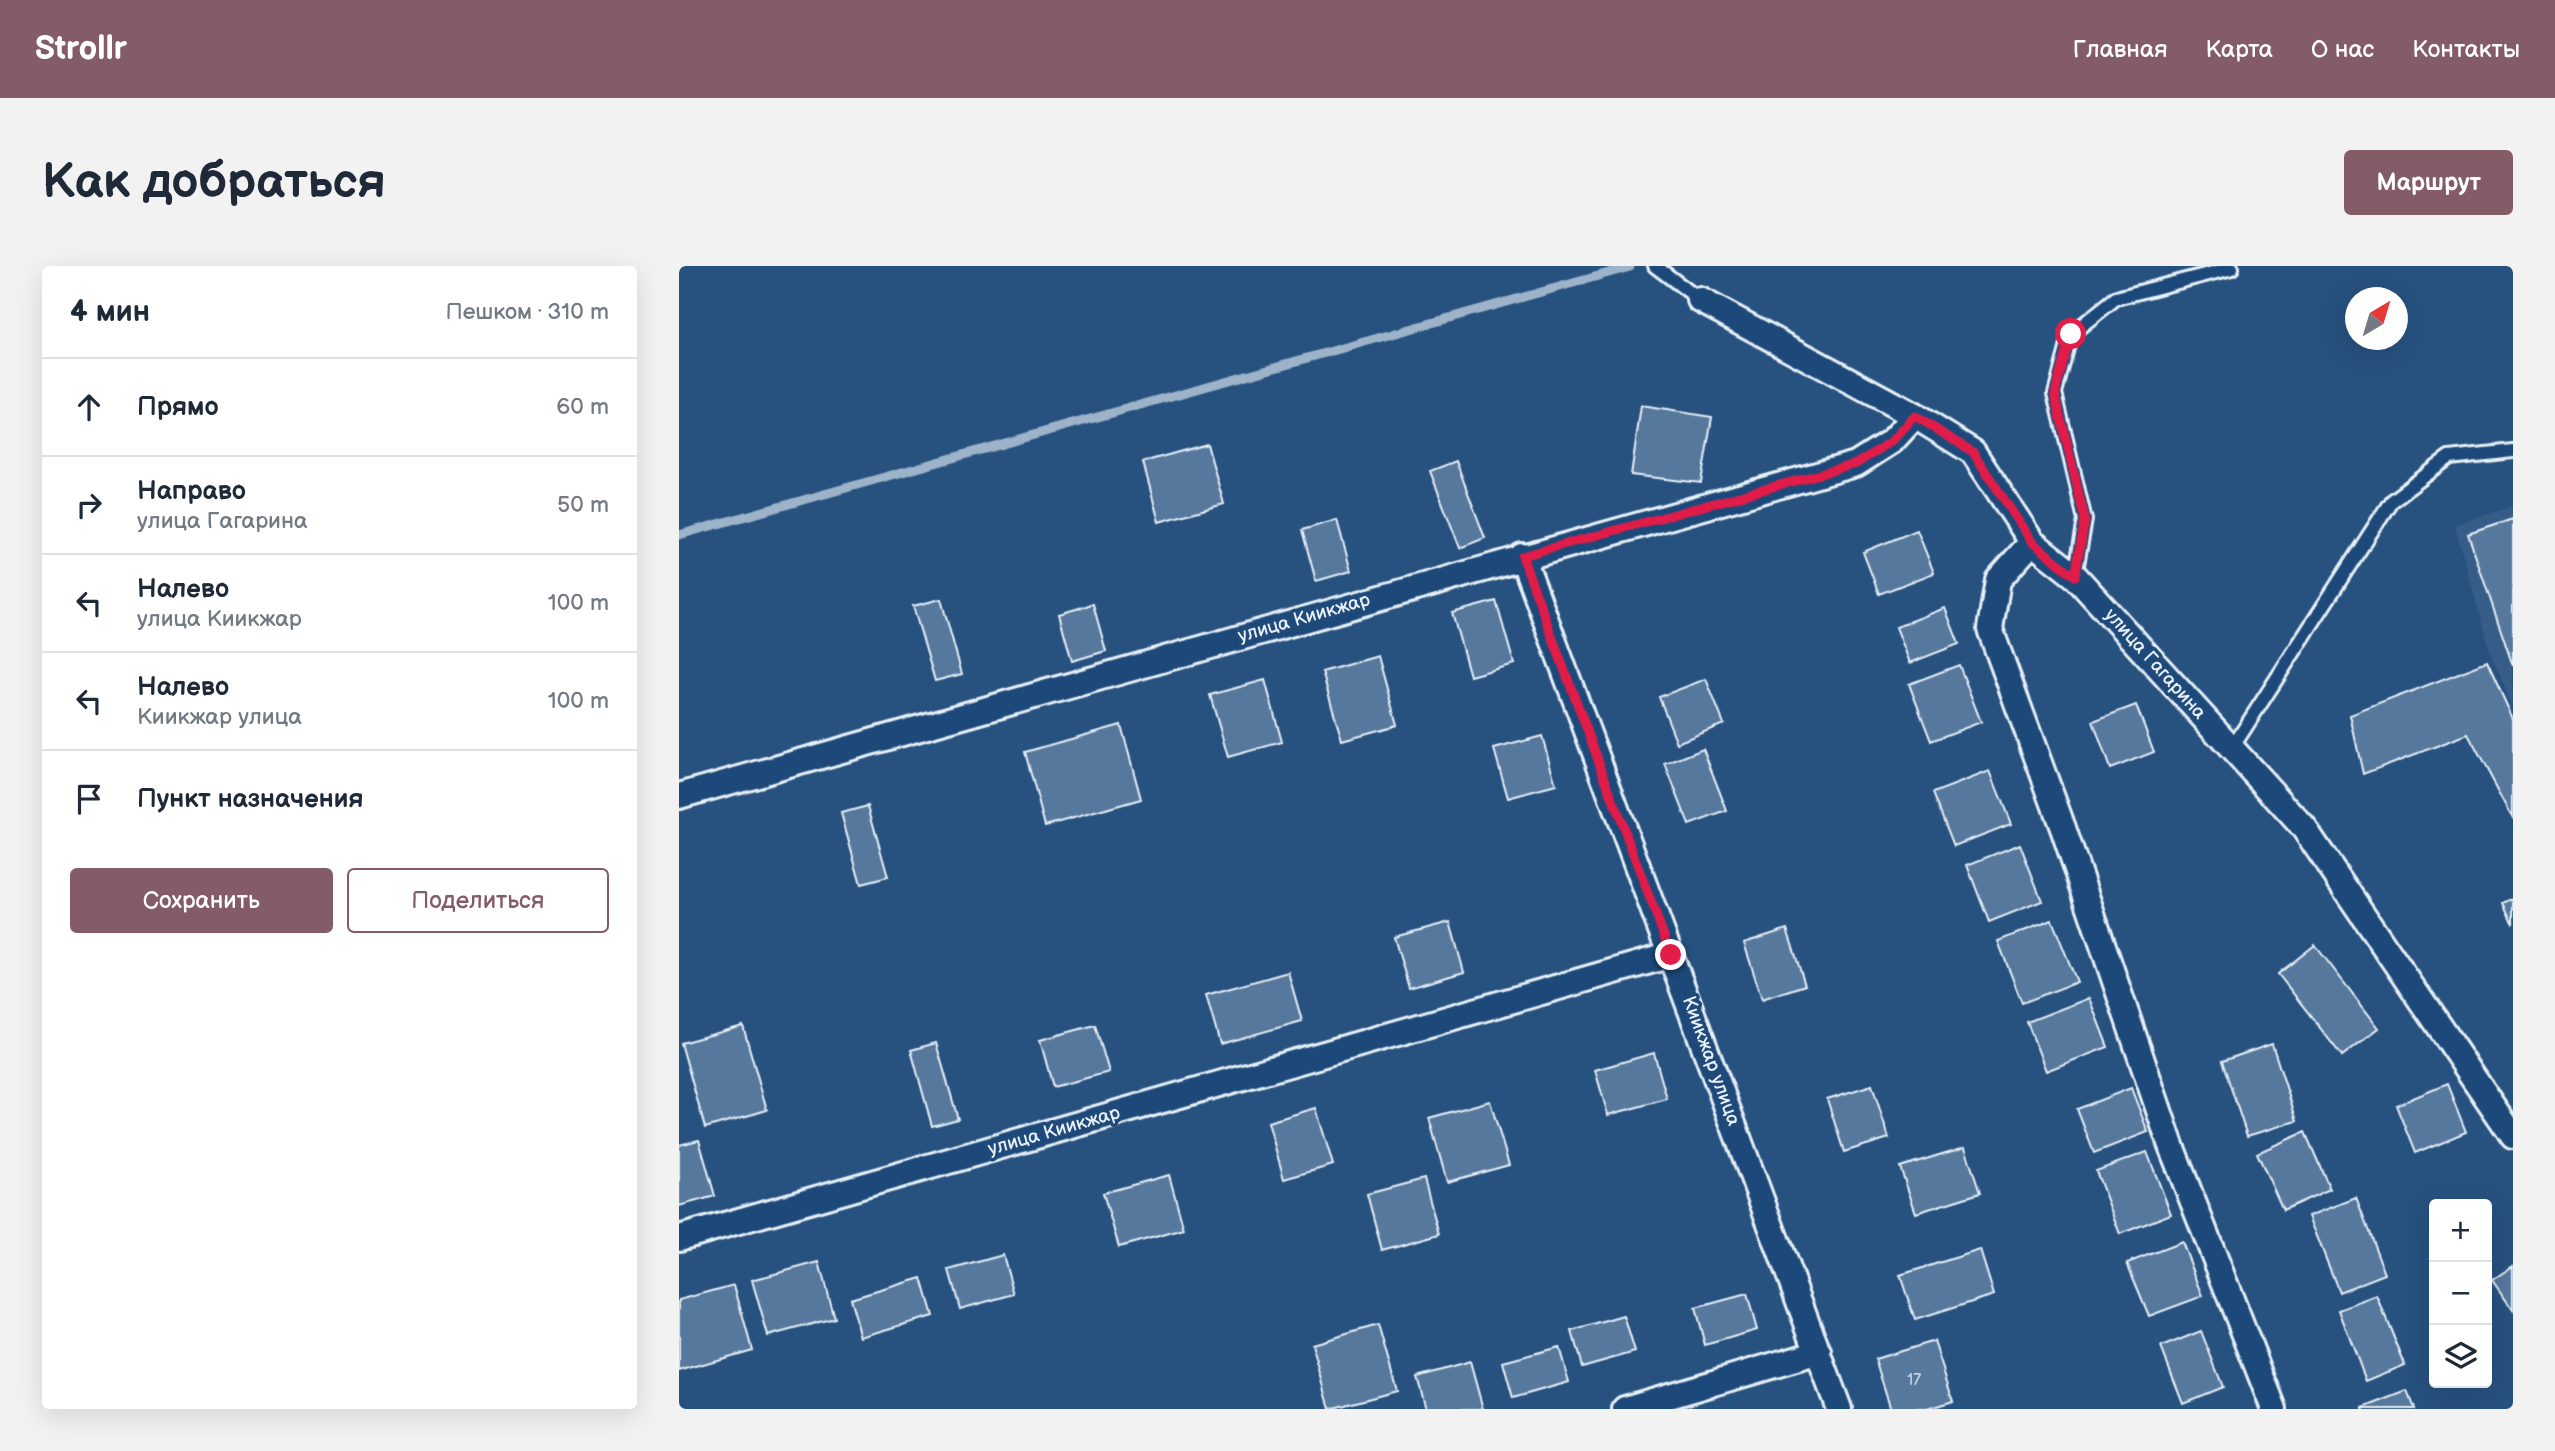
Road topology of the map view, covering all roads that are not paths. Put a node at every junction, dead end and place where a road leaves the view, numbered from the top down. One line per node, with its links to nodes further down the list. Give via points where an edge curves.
1 (1655, 266): 3 (lane)
2 (2232, 268): 8 (lane, via 2116,298 2071,334 2055,393 2085,520)
3 (1700, 300): 4 (street, улица Гагарина)
4 (1915, 416): 6 (street, улица Гагарина, via 1973,452); 7 (street, улица Киикжар, via 1892,441 1856,464)
5 (2513, 450): 9 (lane, via 2449,458 2391,501)
6 (2032, 542): 8 (street, улица Гагарина); 17 (street, via 1998,580 1990,629 2170,1143)
7 (1522, 556): 10 (street, улица Киикжар); 11 (street, Киикжар улица)
8 (2075, 576): 9 (street, улица Гагарина)
9 (2232, 748): 12 (street, улица Гагарина, via 2304,828)
10 (679, 796)
11 (1671, 955): 13 (street, улица Киикжар); 14 (street, Киикжар улица)
12 (2513, 1136)
13 (679, 1238)
14 (1819, 1352): 15 (street); 16 (street, Киикжар улица)
15 (1625, 1409)
16 (1839, 1409)
17 (2274, 1409)

